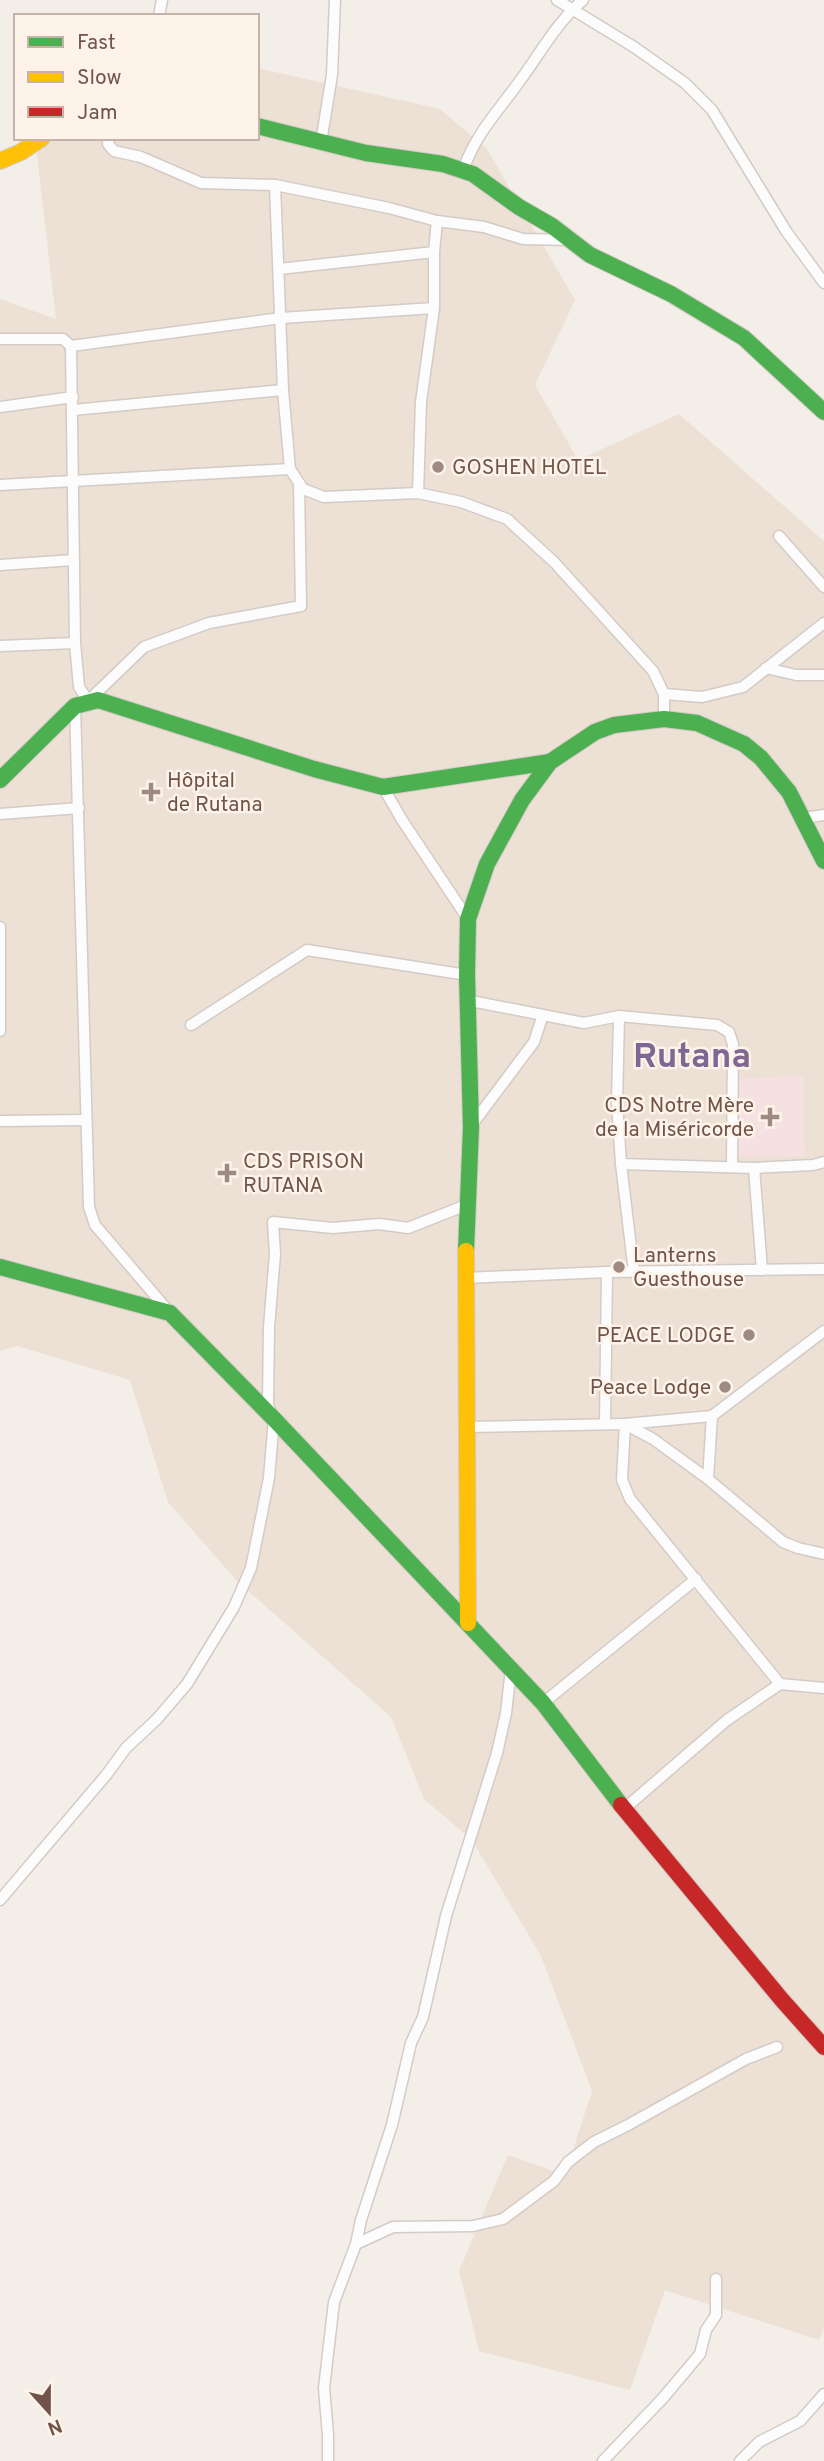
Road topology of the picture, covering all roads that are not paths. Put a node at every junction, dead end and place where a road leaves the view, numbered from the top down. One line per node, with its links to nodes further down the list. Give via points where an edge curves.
1 (335, 0): 8 (street, via 332,75)
2 (557, 0): 4 (street)
3 (583, 0): 4 (street)
4 (573, 8): 10 (street, via 484,127); 16 (street, via 685,83 712,110 786,232)
5 (259, 126): 8 (street)
6 (39, 140): 9 (street)
7 (109, 140): 11 (street, via 114,151 141,157 201,183)
8 (321, 142): 10 (street)
9 (0, 161)
10 (463, 170): 13 (street)
11 (275, 185): 12 (street); 15 (street)
12 (437, 221): 13 (street, via 484,227 523,239); 14 (street)
13 (571, 240): 25 (street, via 590,255 744,338)
14 (434, 252): 15 (street); 17 (street)
15 (279, 269): 18 (street)
16 (824, 283)
17 (434, 308): 18 (street); 30 (street, via 421,402)
18 (281, 318): 20 (street); 21 (street)
19 (0, 339): 20 (street, via 63,339)
20 (71, 346): 22 (street)
21 (284, 390): 24 (street); 26 (street)
22 (73, 397): 23 (street); 24 (street)
23 (0, 407)
24 (73, 411): 27 (street)
25 (824, 412)
26 (290, 469): 27 (street); 28 (street)
27 (74, 480): 29 (street); 32 (street)
28 (299, 482): 30 (street, via 303,489 324,497); 41 (street, via 301,606 209,622 144,647)
29 (0, 485)
30 (418, 493): 40 (street, via 507,519 554,562 653,671)
31 (779, 536): 34 (street)
32 (74, 560): 33 (street); 36 (street)
33 (0, 565)
34 (824, 587)
35 (824, 623): 38 (street)
36 (75, 643): 37 (street); 41 (street)
37 (0, 646)
38 (766, 668): 39 (street, via 796,676); 40 (street, via 743,687 702,697)
39 (824, 675)
40 (664, 694): 42 (street)
41 (82, 703): 44 (street); 45 (street, via 98,700); 46 (street)
42 (664, 719): 43 (street, via 595,732); 49 (street, via 697,723 744,744 775,773)
43 (550, 762): 45 (street); 51 (street, via 522,800 487,864)
44 (0, 780)
45 (383, 787): 51 (street)
46 (79, 808): 47 (street); 59 (street)
47 (0, 814)
48 (824, 815): 49 (street)
49 (804, 818): 50 (street)
50 (824, 861)
51 (468, 919): 53 (street)
52 (0, 927): 58 (street)
53 (467, 975): 54 (street); 57 (street, via 307,950)
54 (466, 1000): 55 (street); 61 (street)
55 (544, 1015): 56 (street, via 584,1023); 61 (street, via 534,1042)
56 (619, 1016): 63 (street); 64 (street, via 717,1026 729,1032 733,1044)
57 (191, 1025)
58 (0, 1031)
59 (86, 1120): 60 (street); 73 (street, via 89,1207 95,1224)
60 (0, 1121)
61 (471, 1127): 66 (street)
62 (824, 1162): 65 (street)
63 (621, 1164): 64 (street); 71 (street)
64 (732, 1167): 65 (street)
65 (754, 1168): 69 (street)
66 (469, 1204): 72 (street); 76 (street, via 408,1228 273,1222 268,1405)
67 (0, 1266): 73 (street)
68 (824, 1269): 69 (street)
69 (762, 1270): 71 (street)
70 (607, 1272): 71 (street); 72 (street); 77 (street)
71 (634, 1272)
72 (464, 1278): 79 (street)
73 (170, 1313): 76 (street)
74 (824, 1331): 75 (street)
75 (712, 1416): 78 (street); 80 (street)
76 (274, 1419): 83 (street); 89 (street, via 269,1478 251,1568 234,1607 187,1684 126,1748)
77 (605, 1423): 78 (street); 79 (street)
78 (625, 1424): 80 (street); 82 (street, via 622,1480 630,1499)
79 (468, 1427): 83 (street)
80 (708, 1479): 81 (street, via 783,1542)
81 (824, 1554)
82 (696, 1578): 85 (street); 87 (street)
83 (468, 1623): 84 (street)
84 (512, 1669): 87 (street); 92 (street, via 497,1753 446,1916 423,2017 411,2043 393,2125)
85 (780, 1684): 86 (street); 88 (street, via 727,1720)
86 (824, 1688)
87 (543, 1703): 88 (street)
88 (624, 1809): 91 (street)
89 (0, 1900)
90 (777, 2047): 92 (street, via 746,2059 594,2142 503,2219 473,2225 393,2227)
91 (824, 2047)
92 (356, 2244): 95 (street, via 334,2302 330,2328 324,2388)
93 (716, 2279): 96 (street, via 716,2315 706,2330 700,2354)
94 (824, 2394): 97 (street, via 800,2421 759,2442)
95 (328, 2461)
96 (604, 2461)
97 (740, 2461)

